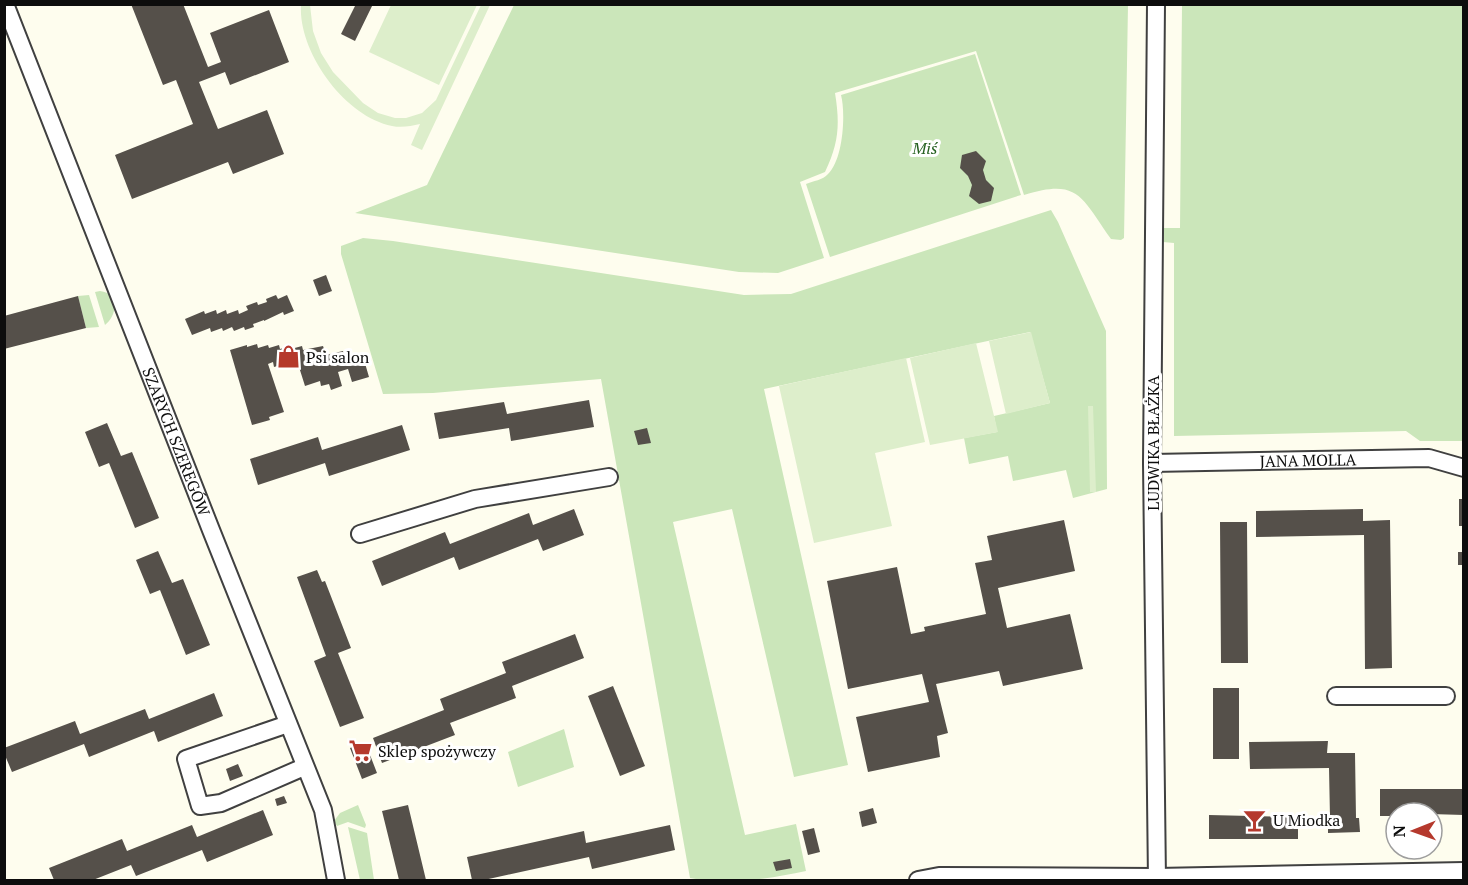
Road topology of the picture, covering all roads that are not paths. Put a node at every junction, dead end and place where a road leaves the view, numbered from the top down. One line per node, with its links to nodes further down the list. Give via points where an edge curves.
1 (5, 4): 9 (street, SZARYCH SZEREGÓW)
2 (1156, 4): 3 (street, LUDWIKA BŁAŻKA)
3 (1152, 463): 4 (street, JANA MOLLA, via 1429,458); 13 (street, LUDWIKA BŁAŻKA)
4 (1464, 468)
5 (609, 477): 6 (street, via 475,498)
6 (360, 534)
7 (1336, 696): 8 (street)
8 (1446, 696)
9 (288, 724): 10 (street, SZARYCH SZEREGÓW); 10 (street, via 186,759 200,806 221,803)
10 (304, 767): 14 (street, SZARYCH SZEREGÓW, via 323,810)
11 (1464, 871): 12 (street)
12 (1383, 877): 13 (street)
13 (1157, 879): 15 (street, via 939,876)
14 (336, 880)
15 (918, 880)

